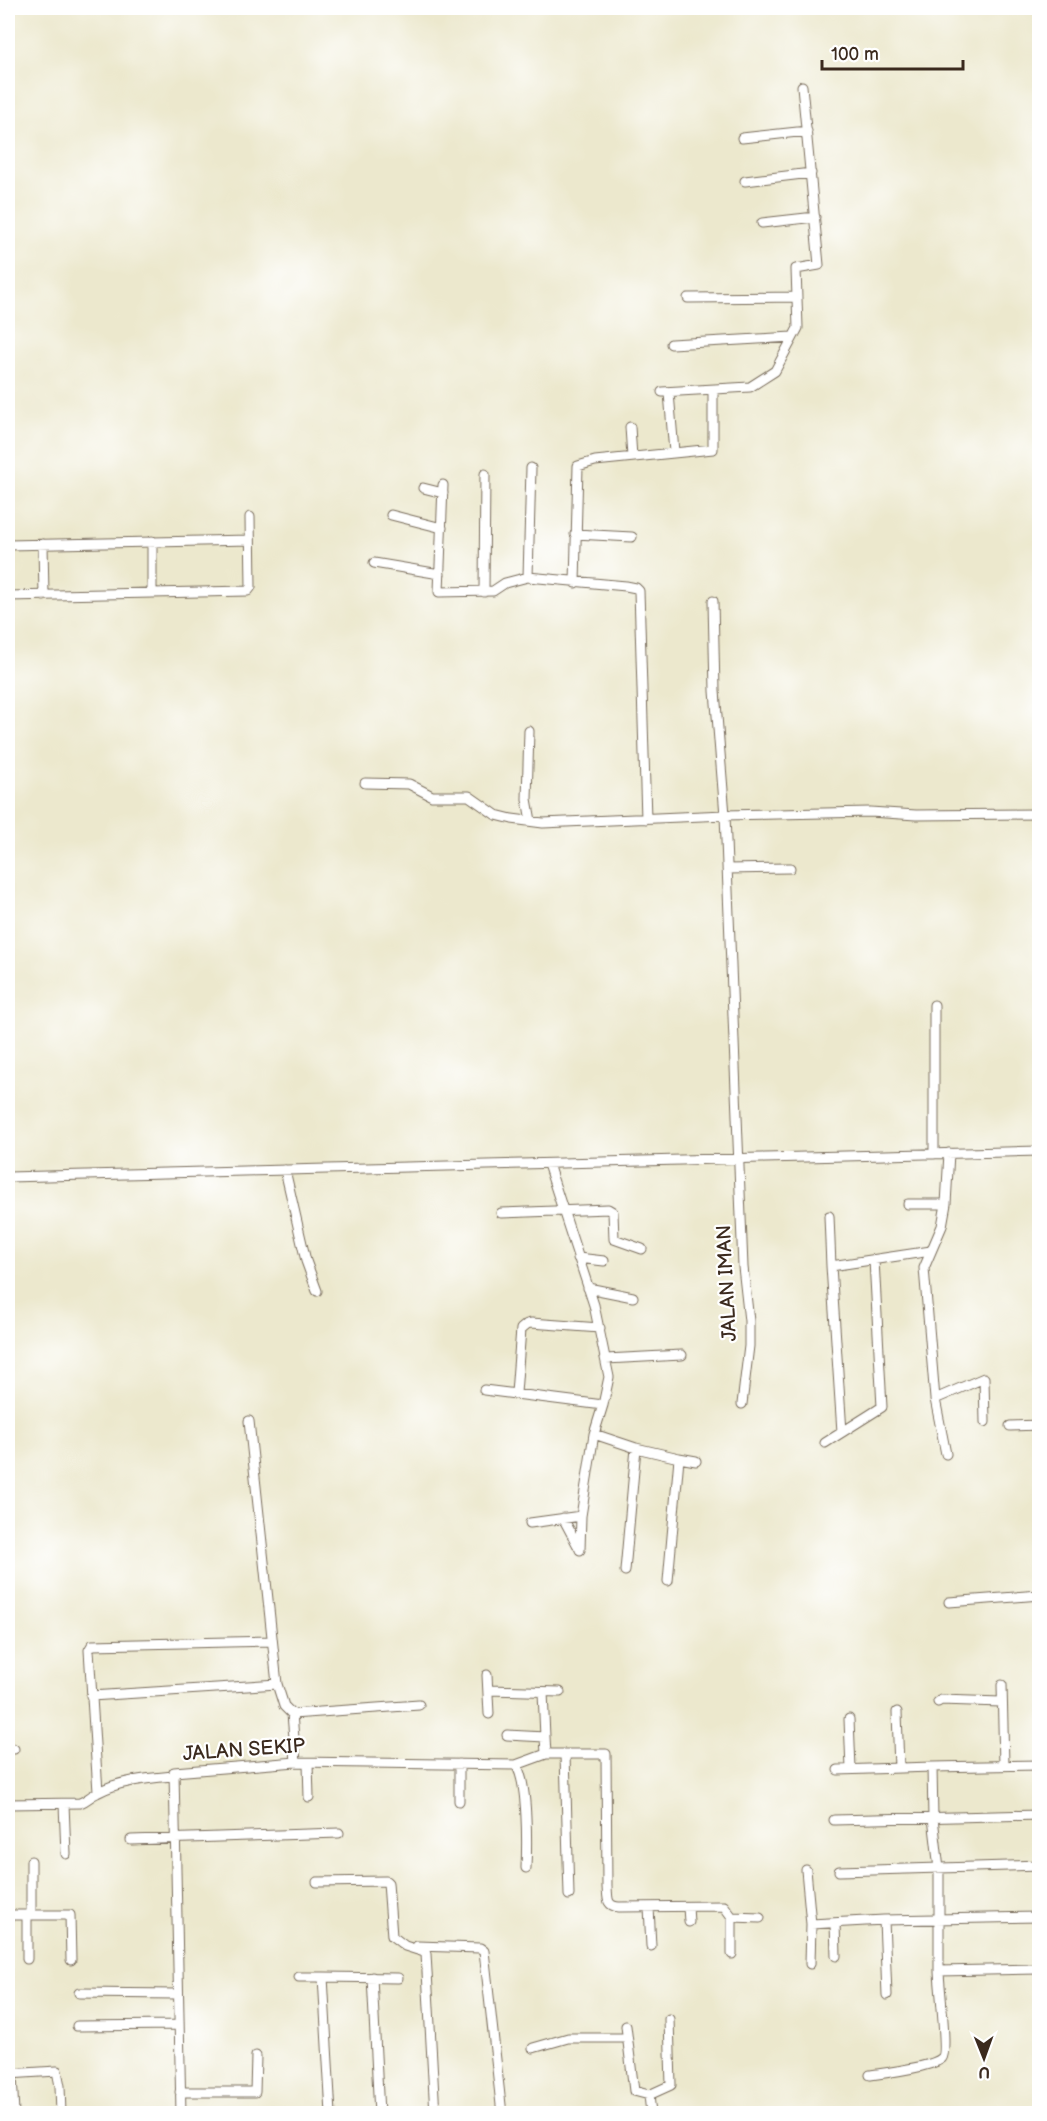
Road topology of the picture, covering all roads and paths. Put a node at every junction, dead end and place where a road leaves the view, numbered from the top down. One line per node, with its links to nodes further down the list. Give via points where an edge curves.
1 (802, 86): 2 (street)
2 (807, 131): 3 (street); 4 (street)
3 (742, 138)
4 (811, 173): 5 (street); 6 (street)
5 (745, 181)
6 (815, 217): 7 (street); 8 (street, via 819,265 795,269)
7 (762, 223)
8 (797, 297): 9 (street); 10 (street, via 798,328)
9 (688, 298)
10 (792, 337): 11 (street); 12 (street, via 775,371 750,387)
11 (671, 344)
12 (713, 390): 14 (street, via 713,449); 14 (street, via 666,392)
13 (630, 427): 15 (street)
14 (674, 452): 15 (street)
15 (632, 457): 22 (street, via 578,466)
16 (531, 468): 30 (street)
17 (485, 474): 32 (street)
18 (423, 488): 21 (street, via 443,489)
19 (391, 515): 21 (street)
20 (250, 517): 24 (street)
21 (442, 528): 29 (street)
22 (575, 534): 23 (street); 31 (street)
23 (632, 537)
24 (250, 540): 25 (street); 33 (street, via 248,591)
25 (152, 541): 26 (street); 33 (street)
26 (44, 544): 27 (street); 35 (street)
27 (8, 545)
28 (374, 563): 29 (street)
29 (440, 574): 32 (street, via 439,592)
30 (528, 577): 31 (street); 32 (street)
31 (575, 582): 41 (street, via 626,586 639,591)
32 (484, 592)
33 (152, 593): 35 (street)
34 (8, 596): 35 (street)
35 (44, 596)
36 (713, 601): 40 (street, JALAN IMAN, via 714,691)
37 (529, 731): 42 (street, via 527,799)
38 (365, 783): 42 (street, via 409,784 432,796 469,796 496,814)
39 (1040, 814): 40 (street)
40 (725, 815): 41 (street); 44 (street, JALAN IMAN)
41 (646, 819): 42 (street)
42 (531, 821)
43 (790, 867): 44 (street)
44 (728, 869): 49 (street, JALAN IMAN)
45 (934, 1005): 47 (street)
46 (1040, 1151): 48 (street)
47 (934, 1154): 48 (street); 49 (street)
48 (949, 1154): 54 (street)
49 (739, 1160): 50 (street); 73 (street, JALAN IMAN, via 749,1321)
50 (548, 1164): 51 (street); 55 (street)
51 (285, 1170): 52 (street); 65 (street)
52 (8, 1177)
53 (908, 1204): 54 (street)
54 (946, 1204): 59 (street)
55 (561, 1211): 56 (street); 58 (street, via 611,1210 614,1239); 60 (street)
56 (501, 1213)
57 (829, 1216): 63 (street)
58 (642, 1248)
59 (931, 1251): 61 (street); 72 (street, via 924,1268)
60 (578, 1258): 62 (street); 64 (street)
61 (874, 1260): 63 (street); 79 (street, via 882,1407)
62 (604, 1261)
63 (831, 1266): 79 (street)
64 (588, 1288): 66 (street); 67 (street)
65 (317, 1291)
66 (633, 1297)
67 (600, 1328): 69 (street); 71 (street, via 531,1323 524,1326)
68 (682, 1355): 69 (street)
69 (606, 1359): 74 (street, via 609,1377)
70 (484, 1390): 71 (street)
71 (516, 1393): 74 (street)
72 (935, 1399): 76 (street, via 984,1378); 83 (street)
73 (742, 1404)
74 (603, 1405): 80 (street)
75 (249, 1420): 93 (street)
76 (985, 1422)
77 (1040, 1425): 78 (street)
78 (1010, 1426)
79 (842, 1432): 81 (street)
80 (594, 1434): 82 (street); 86 (street)
81 (825, 1443)
82 (636, 1448): 84 (street); 89 (street)
83 (946, 1454)
84 (680, 1458): 85 (street); 90 (street)
85 (696, 1461)
86 (581, 1516): 87 (street); 87 (street, via 580,1550)
87 (563, 1518): 88 (street)
88 (530, 1523)
89 (625, 1571)
90 (668, 1581)
91 (1040, 1595): 92 (street)
92 (949, 1602)
93 (271, 1641): 95 (street); 100 (street, via 92,1645)
94 (487, 1675): 97 (street)
95 (277, 1684): 100 (street); 105 (street, via 284,1706)
96 (1002, 1684): 102 (street)
97 (488, 1690): 98 (street); 106 (street)
98 (543, 1692): 99 (street); 109 (street)
99 (560, 1692)
100 (91, 1696): 123 (street)
101 (938, 1702): 102 (street)
102 (1001, 1702): 116 (street)
103 (419, 1705): 105 (street)
104 (897, 1712): 119 (street)
105 (292, 1714): 112 (street)
106 (489, 1714)
107 (849, 1719): 120 (street)
108 (507, 1735): 109 (street)
109 (545, 1737): 110 (street)
110 (546, 1754): 111 (street); 115 (street)
111 (565, 1754): 142 (street); 143 (street, via 606,1754 608,1902 619,1907)
112 (296, 1762): 113 (street, JALAN SEKIP); 122 (street, JALAN SEKIP, via 177,1771)
113 (308, 1763): 114 (street, JALAN SEKIP); 124 (street)
114 (459, 1764): 115 (street, JALAN SEKIP); 125 (street)
115 (516, 1765): 137 (street, via 528,1831)
116 (1004, 1765): 117 (street); 118 (street)
117 (1040, 1765)
118 (932, 1767): 119 (street); 129 (street)
119 (899, 1768): 120 (street)
120 (851, 1769): 121 (street)
121 (838, 1770)
122 (173, 1776): 123 (street, via 142,1778); 133 (street, JALAN SEKIP)
123 (98, 1792): 127 (street, via 86,1801)
124 (309, 1797)
125 (459, 1801)
126 (8, 1804): 127 (street)
127 (64, 1804): 134 (street)
128 (1040, 1815): 129 (street)
129 (933, 1818): 130 (street); 138 (street)
130 (834, 1820)
131 (339, 1833): 133 (street)
132 (131, 1840): 133 (street)
133 (175, 1840): 169 (street, JALAN SEKIP)
134 (66, 1854)
135 (31, 1861): 146 (street)
136 (1040, 1865): 138 (street)
137 (526, 1868)
138 (939, 1869): 140 (street); 150 (street)
139 (806, 1870): 154 (street)
140 (839, 1871)
141 (317, 1882): 155 (street, via 386,1881 390,1931)
142 (569, 1895)
143 (649, 1907): 144 (street); 156 (street)
144 (688, 1907): 147 (street, via 724,1906); 152 (street)
145 (8, 1915): 146 (street)
146 (29, 1915): 159 (street); 160 (street, via 70,1915)
147 (732, 1917): 149 (street); 157 (street)
148 (1040, 1917): 150 (street)
149 (760, 1918)
150 (939, 1919): 151 (street); 163 (street)
151 (884, 1920): 153 (street); 170 (street)
152 (689, 1922)
153 (835, 1923): 154 (street); 158 (street)
154 (811, 1924): 161 (street)
155 (405, 1946): 187 (street, via 424,1952 427,1958); 188 (street, via 484,1951)
156 (651, 1946)
157 (732, 1954)
158 (836, 1956)
159 (27, 1959)
160 (71, 1960)
161 (810, 1964)
162 (1040, 1969): 163 (street)
163 (939, 1971): 179 (street, via 944,2055 921,2066)
164 (299, 1977): 165 (street)
165 (323, 1977): 166 (street); 185 (street)
166 (372, 1977): 167 (street); 186 (street)
167 (398, 1978)
168 (79, 1993): 169 (street)
169 (177, 1994): 172 (street, JALAN SEKIP)
170 (886, 1995)
171 (669, 2019): 181 (street, via 671,2085)
172 (178, 2025): 173 (street); 180 (street, JALAN SEKIP)
173 (77, 2026)
174 (626, 2026): 175 (street)
175 (627, 2038): 176 (street, via 568,2038); 181 (street, via 634,2091)
176 (533, 2048)
177 (256, 2056): 180 (street, via 255,2092)
178 (10, 2074): 182 (street); 183 (street, via 57,2072)
179 (870, 2075)
180 (180, 2092): 184 (street, JALAN SEKIP)
181 (649, 2095): 189 (street)
182 (14, 2114)
183 (61, 2114)
184 (181, 2114)
185 (331, 2114)
186 (379, 2114)
187 (435, 2114)
188 (502, 2114)
189 (651, 2114)

